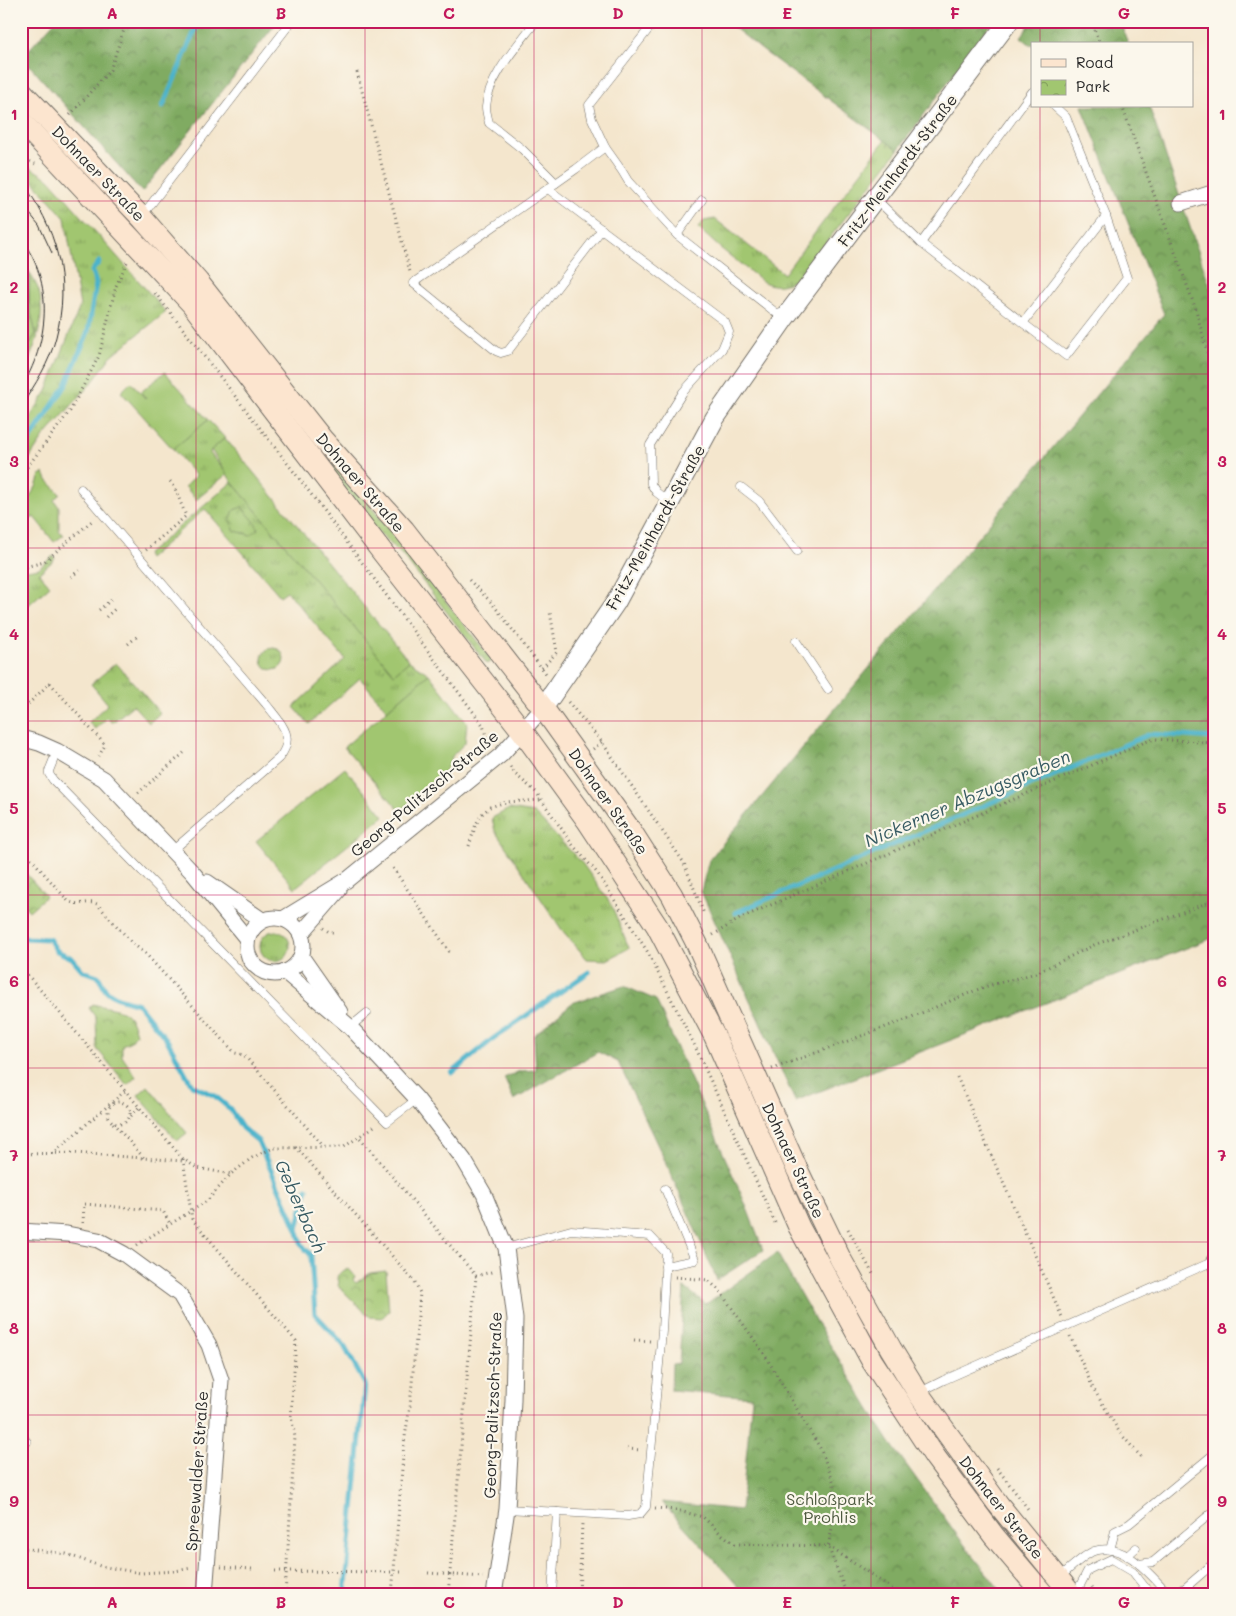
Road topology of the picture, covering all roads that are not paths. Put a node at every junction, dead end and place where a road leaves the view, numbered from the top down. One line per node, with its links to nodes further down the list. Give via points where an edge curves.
1 (292, 21): 17 (lane, via 145,212)
2 (536, 21): 10 (lane, via 506,60 490,90 486,108 489,123 522,149)
3 (655, 21): 9 (lane, via 589,105)
4 (1009, 21): 13 (street, Fritz-Meinhardt-Straße)
5 (21, 91): 17 (main road, Dohnaer Straße)
6 (1031, 93): 20 (lane)
7 (1056, 108): 16 (lane, via 1066,117)
8 (21, 121): 30 (main road, Dohnaer Straße, via 192,304)
9 (605, 147): 10 (lane); 19 (lane, via 628,181)
10 (556, 183): 11 (lane)
11 (548, 189): 18 (lane); 18 (lane, via 413,283 501,353 508,351)
12 (1215, 192): 15 (street)
13 (876, 198): 20 (lane); 21 (street, Fritz-Meinhardt-Straße)
14 (702, 200): 19 (lane)
15 (1181, 203)
16 (1106, 216): 22 (lane); 22 (lane, via 1127,278 1066,356)
17 (143, 219): 29 (main road, Dohnaer Straße, via 198,282 322,439 404,530)
18 (602, 229): 25 (lane, via 725,322 729,332 722,350 683,392 650,445 651,484)
19 (677, 235): 21 (lane)
20 (921, 243): 22 (lane)
21 (784, 319): 25 (street, Fritz-Meinhardt-Straße, via 715,418)
22 (1023, 323)
23 (741, 487): 26 (lane, via 759,501)
24 (81, 489): 33 (lane, via 271,710 286,732 283,753 279,758)
25 (670, 503): 29 (street, Fritz-Meinhardt-Straße, via 616,602)
26 (797, 552)
27 (796, 640): 28 (lane)
28 (828, 689)
29 (543, 708): 30 (street, Fritz-Meinhardt-Straße); 50 (main road, Dohnaer Straße, via 705,940 796,1168 840,1258)
30 (523, 732): 35 (street, Georg-Palitzsch-Straße, via 501,755); 67 (main road, Dohnaer Straße, via 657,926 715,1038 798,1227 872,1361 935,1457 994,1536)
31 (21, 738): 32 (street)
32 (57, 752): 33 (street, via 104,779); 44 (lane, via 49,769 53,780 388,1122)
33 (172, 851): 34 (street)
34 (193, 873): 37 (street); 39 (street)
35 (347, 880): 36 (street, Georg-Palitzsch-Straße); 38 (street, Georg-Palitzsch-Straße)
36 (283, 919): 37 (street, Georg-Palitzsch-Straße); 38 (street)
37 (262, 920): 39 (street, via 249,932)
38 (301, 934): 40 (street)
39 (247, 939): 41 (street, via 246,951 256,968 270,974)
40 (302, 956): 41 (street); 43 (street, Georg-Palitzsch-Straße)
41 (285, 972): 43 (street, Georg-Palitzsch-Straße)
42 (366, 1013): 43 (lane)
43 (350, 1027): 44 (street, Georg-Palitzsch-Straße)
44 (417, 1099): 47 (street, Georg-Palitzsch-Straße, via 464,1160 484,1194)
45 (665, 1189): 49 (lane, via 695,1260)
46 (21, 1231): 64 (street, Spreewalder Straße, via 98,1240 124,1254 180,1295 209,1345 221,1380)
47 (506, 1248): 49 (lane, via 571,1230 650,1236 666,1253); 54 (street, Georg-Palitzsch-Straße, via 515,1319)
48 (1214, 1262): 50 (lane)
49 (665, 1266): 56 (lane, via 646,1508 640,1514 628,1516)
50 (918, 1393): 62 (main road, Dohnaer Straße, via 998,1504)
51 (21, 1434): 52 (lane)
52 (27, 1442)
53 (1215, 1454): 58 (lane, via 1129,1524 1115,1531)
54 (507, 1509): 56 (lane); 65 (street, Georg-Palitzsch-Straße)
55 (1215, 1510): 61 (lane, via 1153,1562)
56 (557, 1512): 66 (lane)
57 (1136, 1548): 59 (lane)
58 (1110, 1550): 59 (lane); 62 (lane, via 1093,1551)
59 (1126, 1556): 61 (lane)
60 (1215, 1562): 61 (lane, via 1184,1588 1168,1593)
61 (1139, 1564)
62 (1058, 1579): 63 (main road, Dohnaer Straße)
63 (1077, 1590): 68 (lane, via 1088,1570 1110,1559 1133,1572)
64 (205, 1595)
65 (494, 1595)
66 (552, 1595)
67 (1044, 1595)
68 (1151, 1595)

